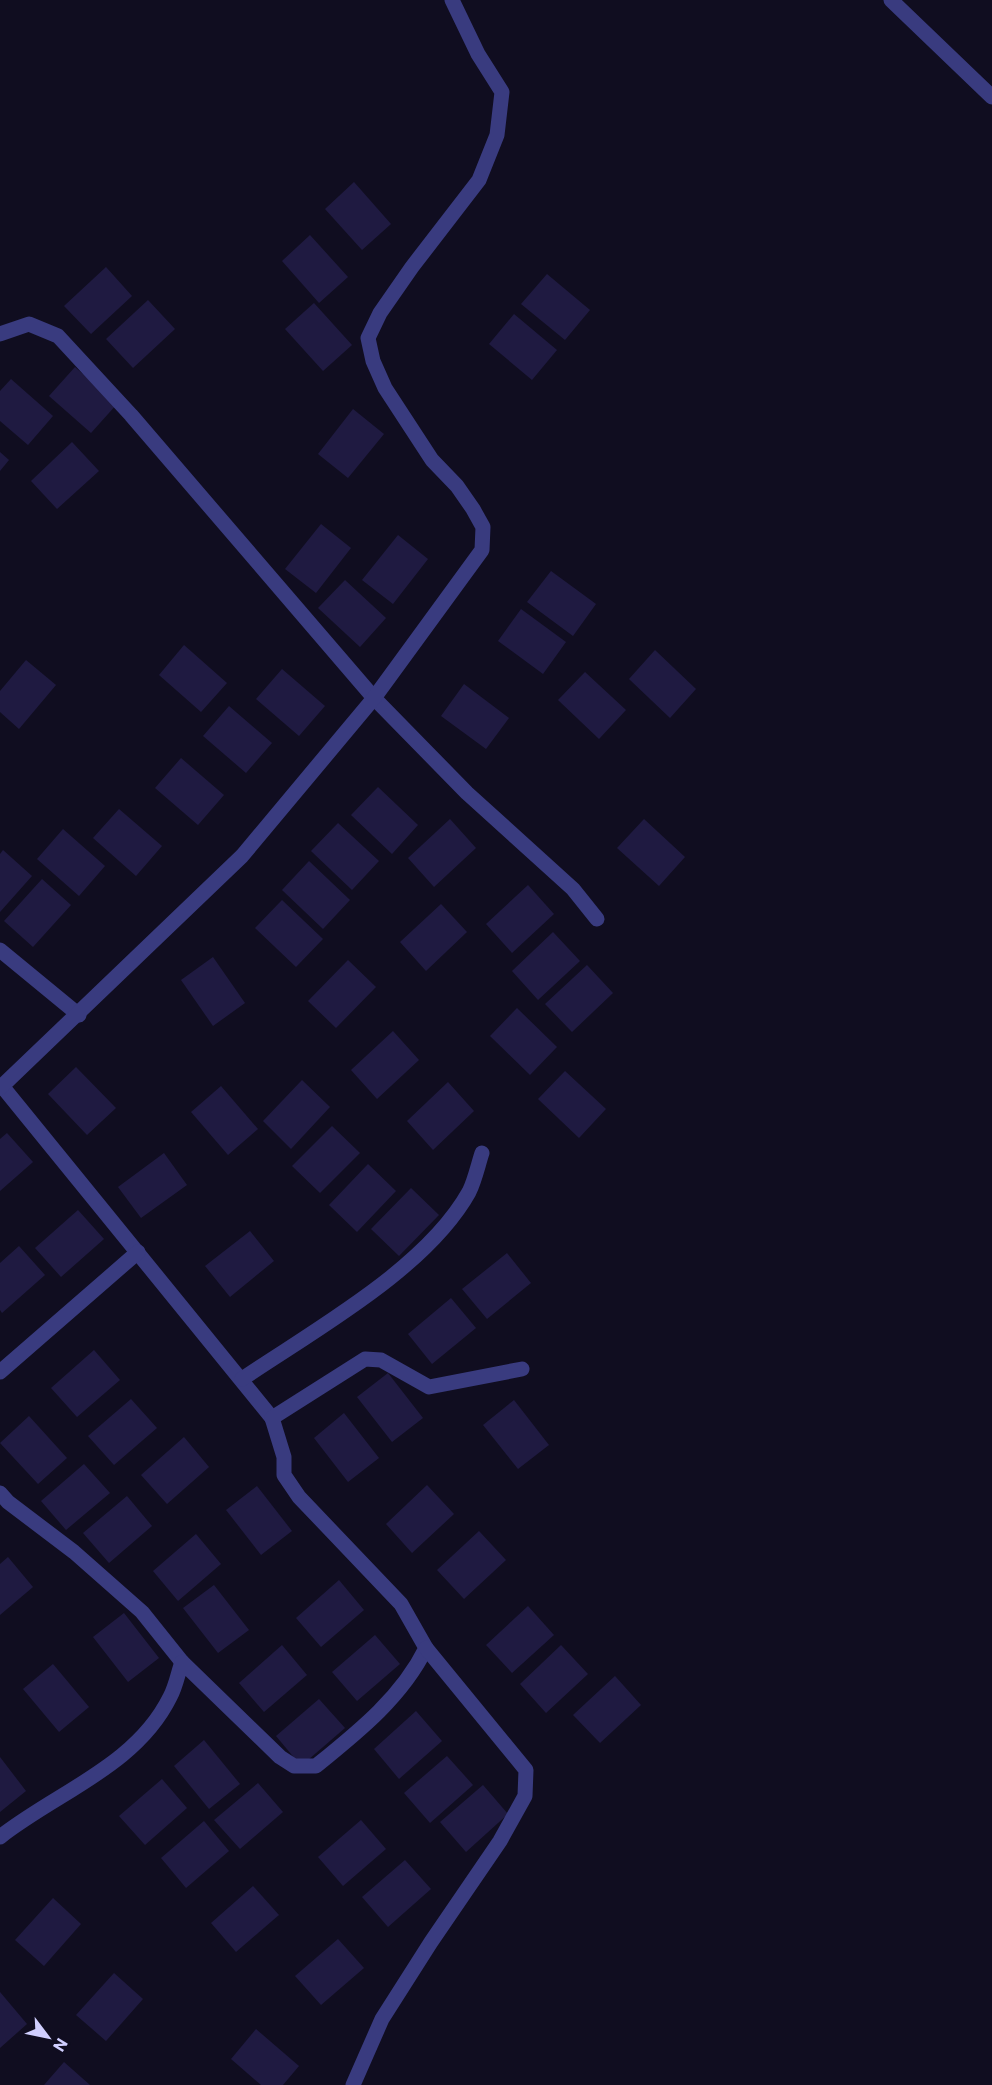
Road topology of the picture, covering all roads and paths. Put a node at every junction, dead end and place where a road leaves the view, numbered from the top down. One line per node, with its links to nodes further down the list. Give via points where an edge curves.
1 (452, 0): 5 (street, via 502,92 497,135 479,180 412,267 380,313 369,338 373,361 385,388 432,460 457,486 483,527 482,550)
2 (891, 0): 3 (street)
3 (992, 96)
4 (0, 334): 5 (street, via 28,324 58,336 131,415)
5 (374, 698): 6 (street, via 467,793 573,889); 8 (street, via 242,856)
6 (597, 919)
7 (0, 950): 8 (street)
8 (79, 1015): 9 (street)
9 (1, 1087): 11 (street)
10 (482, 1153): 14 (street, via 470,1191 418,1255)
11 (138, 1252): 13 (street); 14 (street)
12 (522, 1369): 15 (street, via 429,1387 381,1360 365,1359)
13 (0, 1371)
14 (242, 1379): 15 (street)
15 (272, 1418): 17 (street, via 284,1457 284,1475 299,1497 401,1604)
16 (0, 1493): 18 (street, via 142,1612)
17 (426, 1648): 18 (street, via 394,1697 316,1766 294,1766 280,1757); 20 (street, via 526,1770 525,1796 500,1841 382,2019)
18 (182, 1662): 19 (street, via 171,1696 152,1725 103,1772 28,1815)
19 (0, 1837)
20 (353, 2085)

